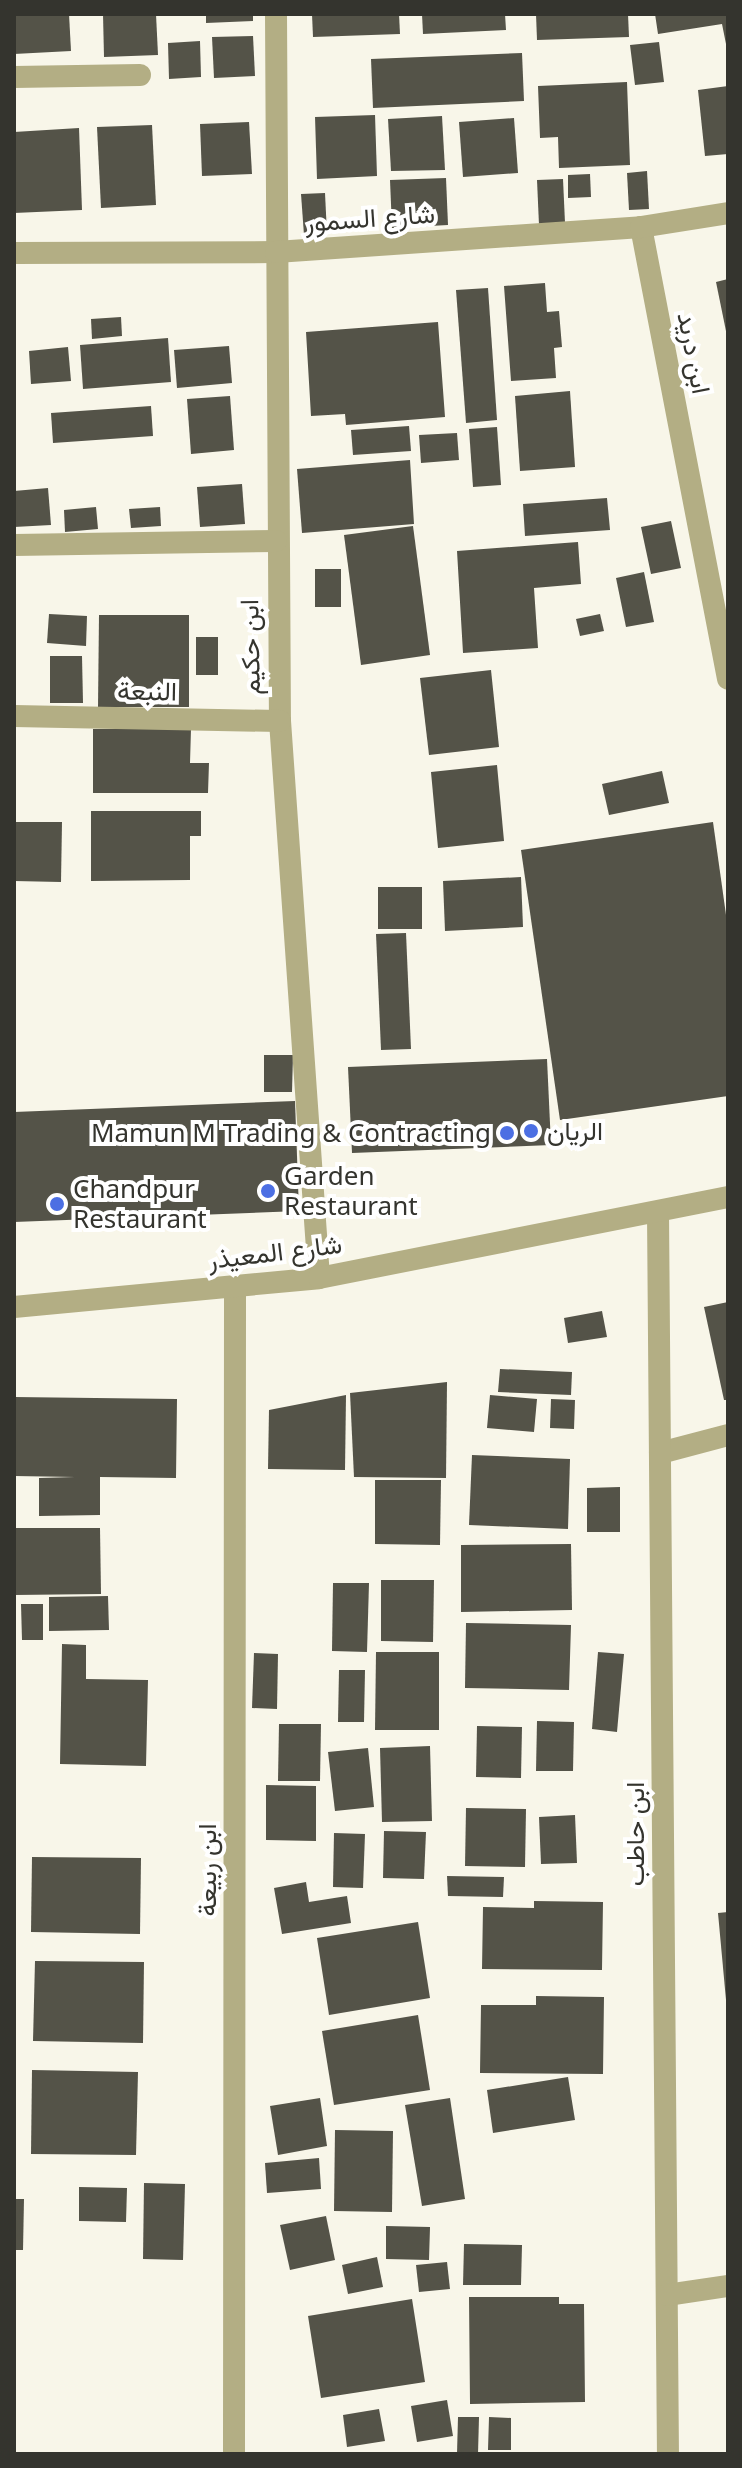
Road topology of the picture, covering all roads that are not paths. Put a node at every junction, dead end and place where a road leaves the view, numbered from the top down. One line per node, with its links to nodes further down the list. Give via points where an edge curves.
1 (276, 14): 6 (street, ابن حكيم)
2 (140, 75): 3 (street)
3 (14, 77)
4 (728, 213): 5 (street, شارع السمور)
5 (641, 227): 6 (street, شارع السمور); 10 (street, ابن دريد)
6 (276, 252): 7 (street, شارع السمور); 8 (street, ابن حكيم)
7 (14, 253)
8 (276, 541): 9 (street); 12 (street, ابن حكيم)
9 (14, 545)
10 (728, 679)
11 (14, 716): 12 (street, النبعة)
12 (280, 721): 15 (street, ابن حكيم)
13 (728, 1197): 14 (street, شارع المعيذر)
14 (658, 1213): 15 (street, شارع المعيذر); 19 (street, ابن حاطب)
15 (319, 1278): 16 (street, شارع المعيذر)
16 (235, 1286): 17 (street, شارع المعيذر); 22 (street, ابن ربيعة)
17 (14, 1307)
18 (728, 1435): 19 (street)
19 (660, 1453): 21 (street, ابن حاطب)
20 (728, 2286): 21 (street)
21 (667, 2295): 23 (street, ابن حاطب)
22 (234, 2454)
23 (668, 2454)

